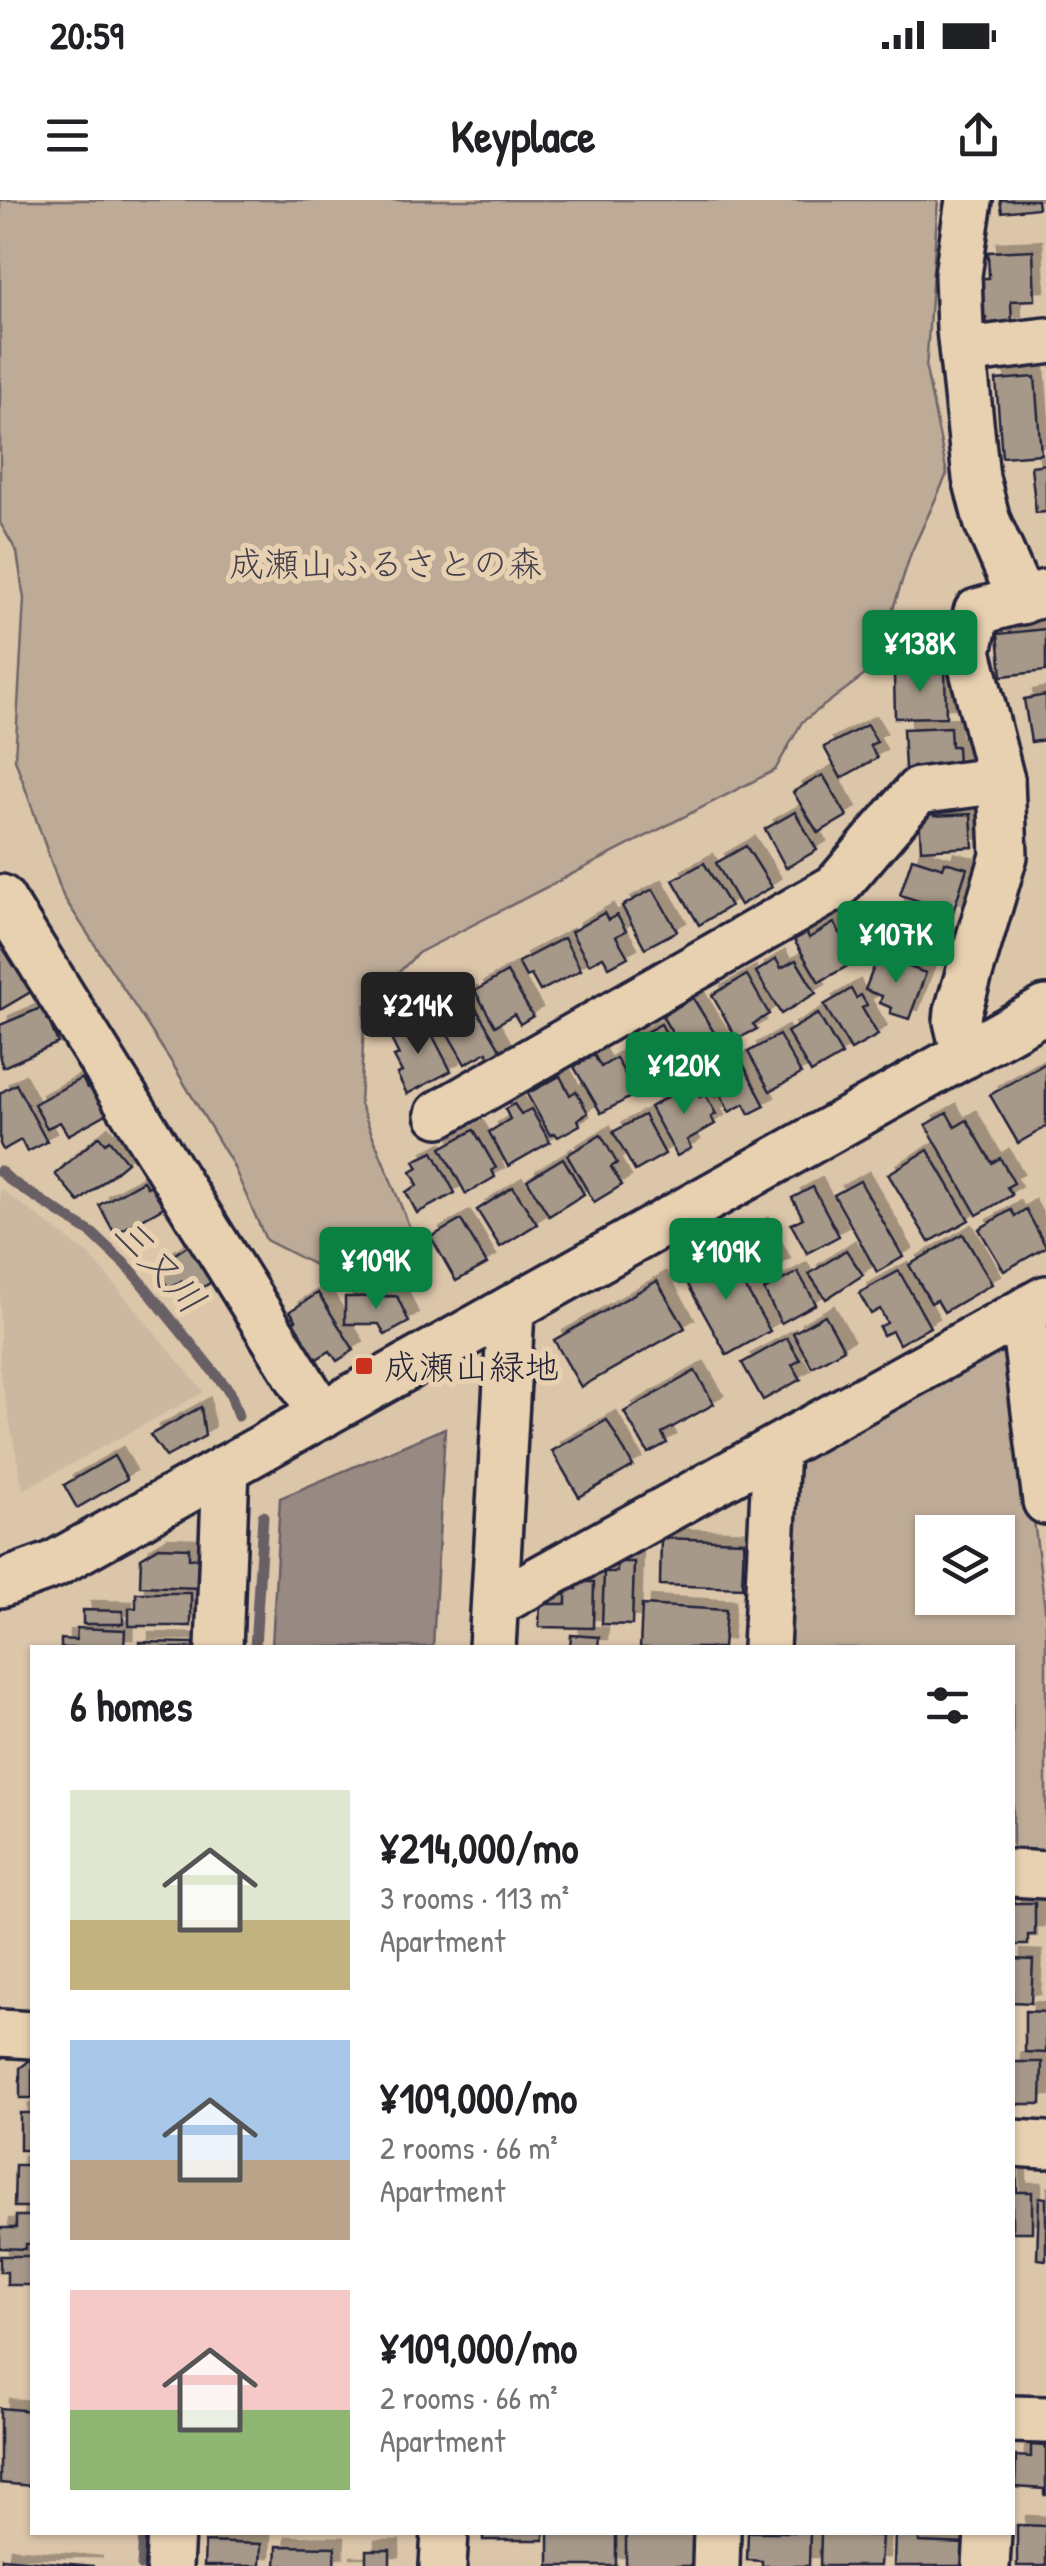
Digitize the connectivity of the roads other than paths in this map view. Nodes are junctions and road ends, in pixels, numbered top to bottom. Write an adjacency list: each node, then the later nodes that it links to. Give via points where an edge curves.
1 (969, 200): 3 (street, via 958,275)
2 (1046, 341): 3 (street)
3 (964, 351): 4 (street, via 976,478 988,521)
4 (1034, 597): 5 (street, via 977,612 968,652)
5 (1001, 780): 8 (street, via 1004,856 958,1012); 9 (street, via 918,792 836,888)
6 (0, 898): 12 (street)
7 (1046, 1010): 8 (street)
8 (965, 1055): 11 (street)
9 (439, 1114)
10 (1034, 1306): 13 (street); 15 (street)
11 (511, 1311): 12 (street); 17 (street)
12 (322, 1415): 14 (street)
13 (776, 1450): 17 (street); 19 (street)
14 (226, 1468): 16 (street, via 53,1565); 18 (street)
15 (1046, 1501)
16 (0, 1584)
17 (494, 1626)
18 (219, 1645)
19 (766, 1645)
20 (1015, 1872): 21 (street)
21 (1046, 1875)
22 (0, 2033): 23 (street)
23 (30, 2035)
24 (1015, 2143): 25 (street)
25 (1046, 2145)
26 (1015, 2419): 27 (street)
27 (1046, 2420)
28 (171, 2535): 32 (street)
29 (445, 2535): 33 (street)
30 (717, 2535): 34 (street)
31 (988, 2535): 35 (street)
32 (169, 2566)
33 (443, 2566)
34 (716, 2566)
35 (986, 2566)

